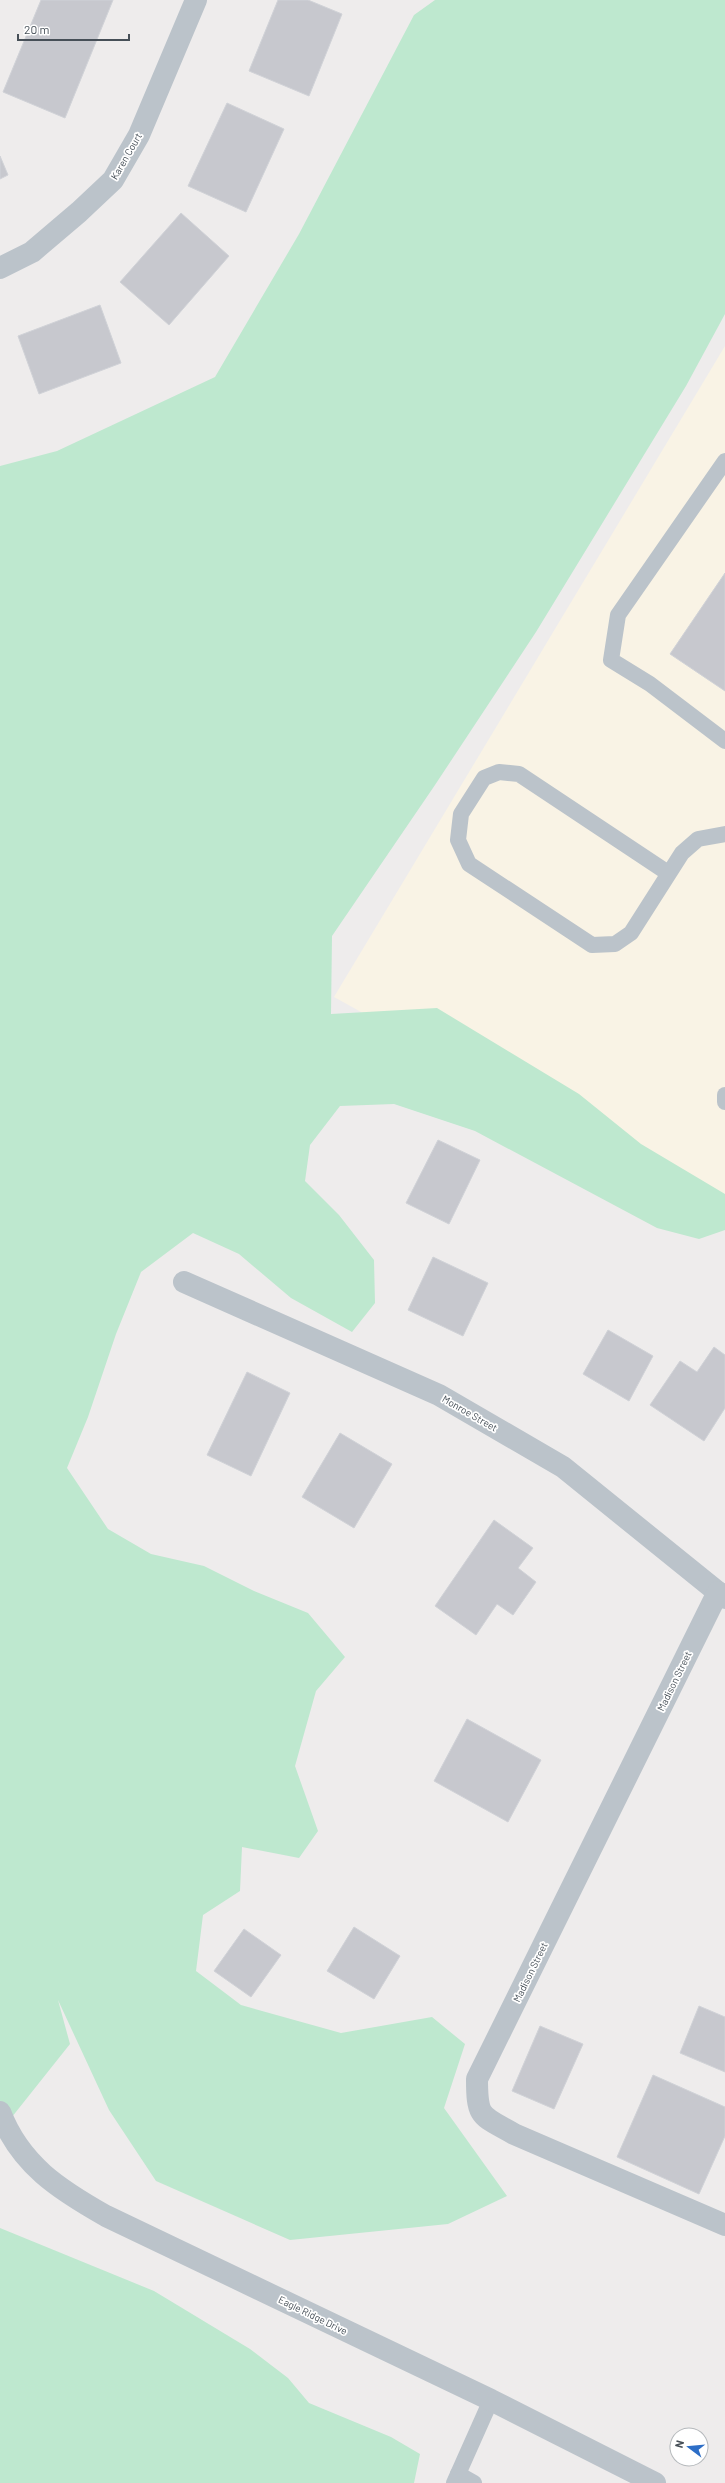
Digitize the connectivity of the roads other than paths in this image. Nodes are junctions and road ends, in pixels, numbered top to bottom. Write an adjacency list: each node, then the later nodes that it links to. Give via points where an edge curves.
1 (196, 0): 2 (street, Karen Court, via 139,135 113,180 32,252)
2 (0, 268)
3 (725, 462): 4 (lane, via 618,615 611,660 650,684)
4 (725, 741)
5 (725, 834): 6 (lane, via 698,839 682,853)
6 (668, 873): 6 (lane, via 632,932 615,944 592,945 469,864 458,840 461,814 484,778 500,772 519,774)
7 (725, 1095): 8 (lane)
8 (725, 1102)
9 (184, 1282): 10 (street, Monroe Street, via 446,1399 563,1467)
10 (721, 1595): 12 (street, Madison Street, via 477,2078 477,2105 485,2118 514,2134)
11 (0, 2112): 13 (street, Eagle Ridge Drive, via 28,2162 66,2193 106,2216)
12 (725, 2225)
13 (491, 2400): 14 (lane); 16 (street, Eagle Ridge Drive)
14 (456, 2478): 15 (lane)
15 (474, 2483)
16 (655, 2483)

